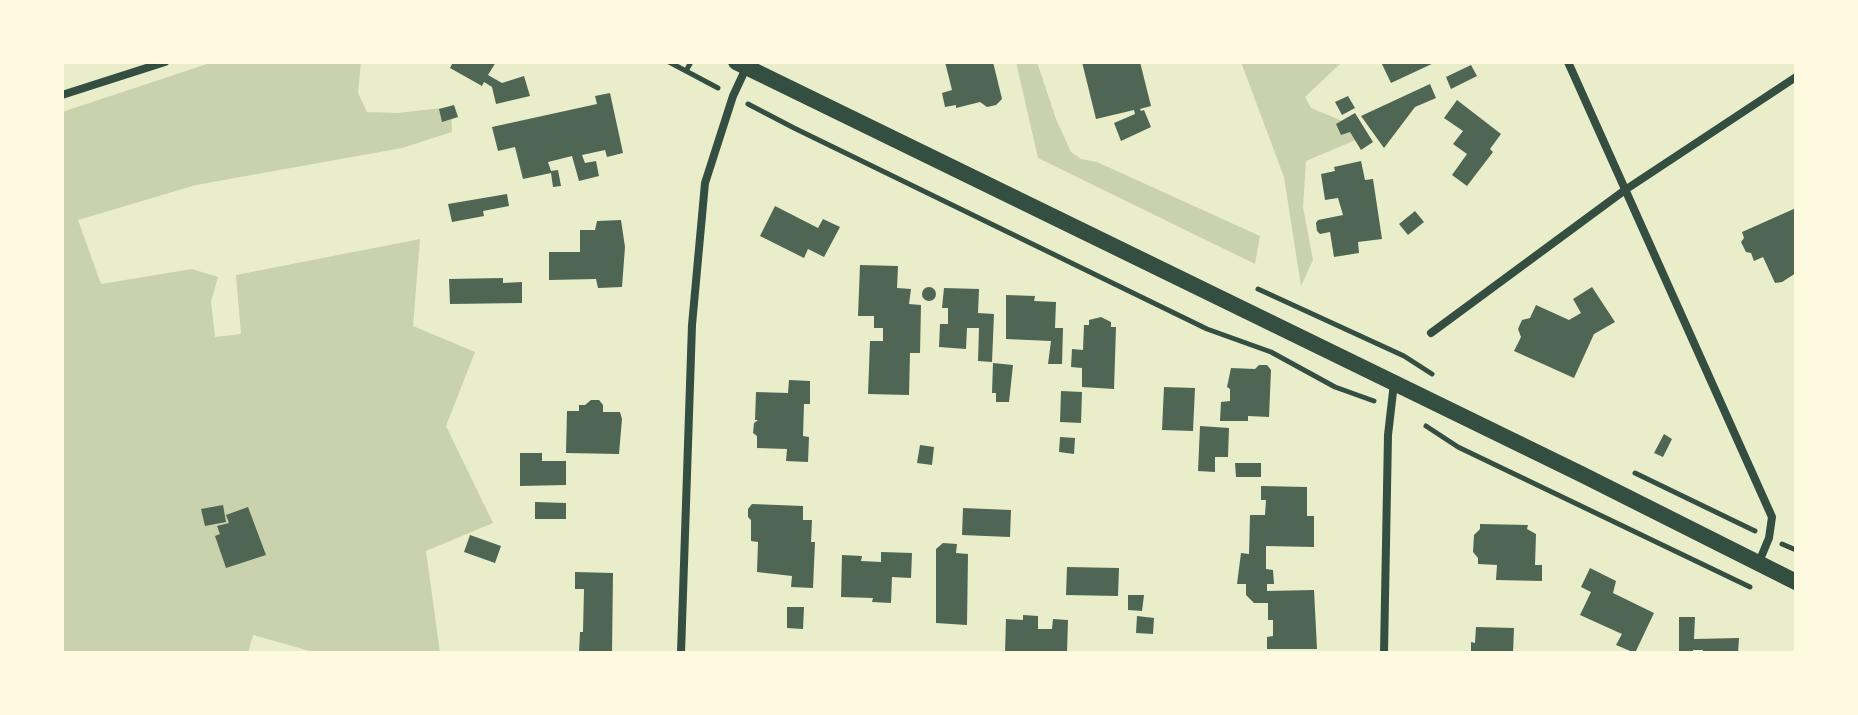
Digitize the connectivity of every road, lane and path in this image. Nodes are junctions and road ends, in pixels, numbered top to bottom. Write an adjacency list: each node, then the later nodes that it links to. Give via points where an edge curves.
1 (165, 62): 8 (street)
2 (669, 62): 6 (path)
3 (691, 62): 6 (path)
4 (1568, 62): 10 (street)
5 (743, 64): 9 (street); 12 (main road)
6 (686, 71): 9 (path)
7 (1796, 77): 10 (street)
8 (62, 95)
9 (733, 96): 13 (path, via 1207,329 1271,352 1335,387); 17 (street, via 705,183 692,325)
10 (1625, 190): 11 (street); 14 (street, via 1772,517)
11 (1431, 333)
12 (1394, 383): 13 (street); 14 (main road)
13 (1391, 406): 16 (path, via 1458,447); 18 (street)
14 (1759, 562): 15 (main road)
15 (1796, 582)
16 (1754, 588)
17 (681, 653)
18 (1384, 653)

